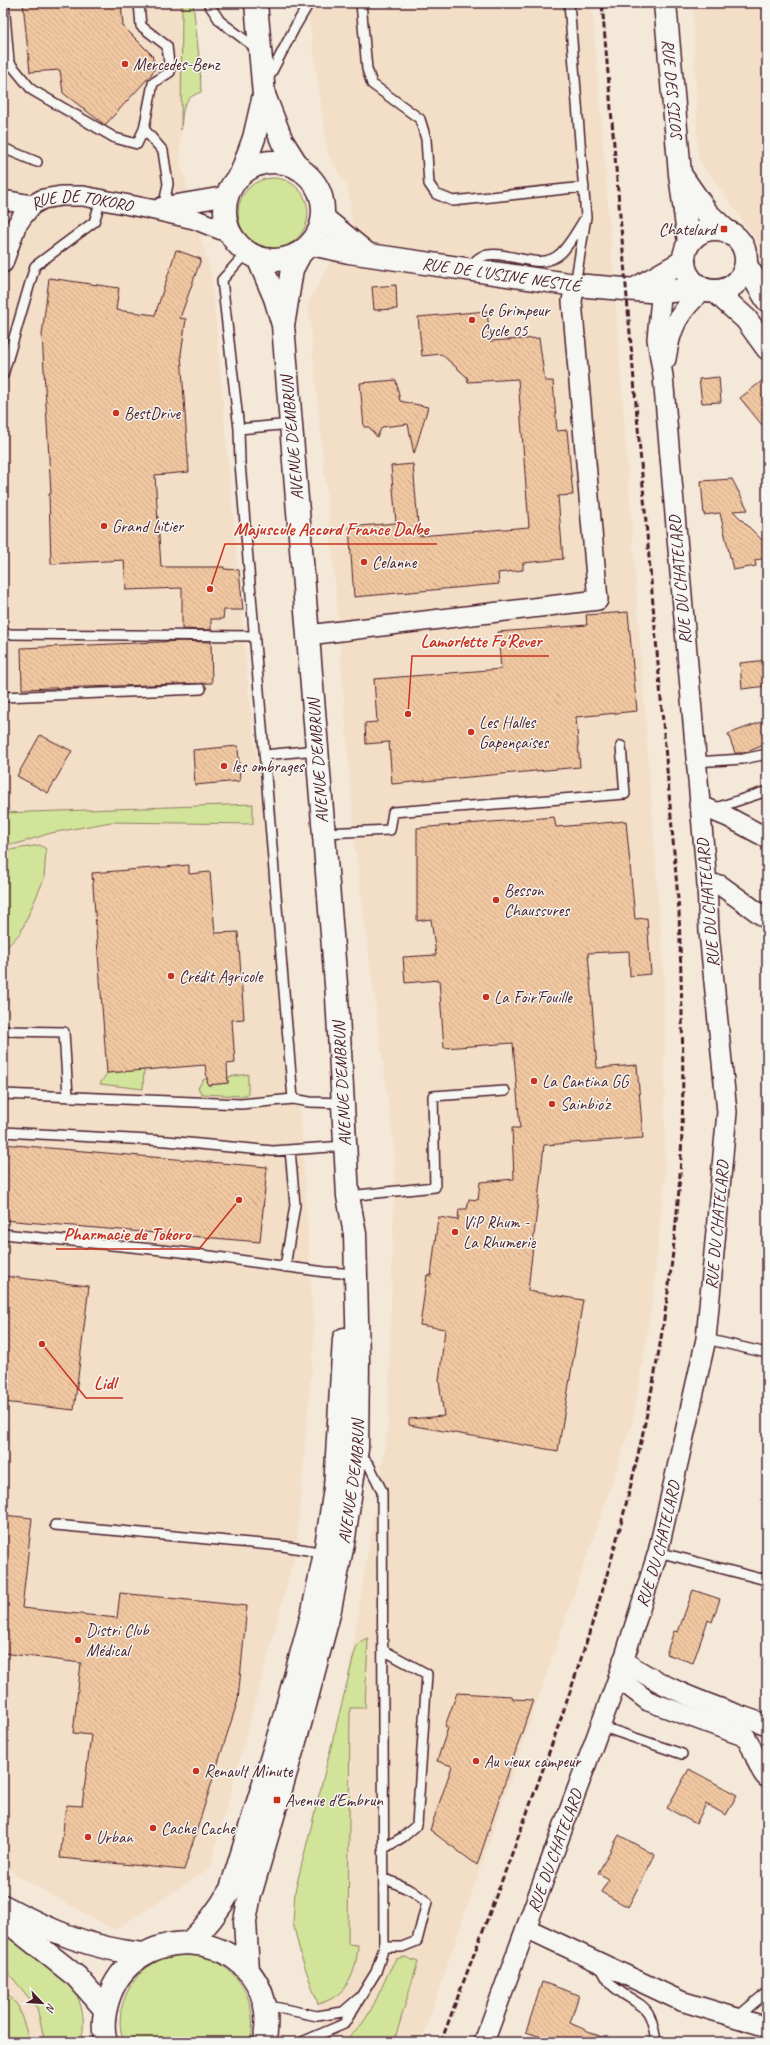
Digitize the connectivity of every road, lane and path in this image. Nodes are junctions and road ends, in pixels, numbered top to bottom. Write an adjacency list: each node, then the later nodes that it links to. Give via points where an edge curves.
1 (4, 3): 11 (lane, via 9,62 32,90 115,138 137,144)
2 (139, 3): 11 (lane, via 141,26 167,46 170,72 153,83)
3 (208, 3): 9 (lane, via 220,21)
4 (256, 3): 9 (main road)
5 (309, 3): 10 (lane)
6 (360, 3): 17 (lane, via 367,69 372,84 420,119 426,139 429,184 436,194 453,201)
7 (569, 3): 17 (lane)
8 (666, 3): 16 (main road, RUE DES SILOS)
9 (260, 52): 10 (main road)
10 (263, 92): 14 (main road, via 282,141); 15 (main road, via 254,138)
11 (144, 129): 22 (lane, via 163,151 168,184)
12 (3, 148): 13 (lane)
13 (37, 162)
14 (298, 168): 15 (main road, via 287,163 263,163); 24 (main road, via 314,181 318,189 322,198)
15 (241, 174): 18 (main road)
16 (680, 174): 25 (main road, via 707,213); 28 (main road, RUE DES SILOS)
17 (584, 187): 23 (lane)
18 (227, 196): 22 (street, RUE DE TOKORO); 26 (main road, via 225,208)
19 (3, 200): 21 (street)
20 (101, 200): 21 (street, RUE DE TOKORO, via 83,196 61,196 43,199); 22 (street, RUE DE TOKORO); 40 (lane, via 94,222 35,266)
21 (32, 205): 31 (street, RUE DE TOKORO, via 16,226)
22 (159, 209): 26 (street, RUE DE TOKORO, via 194,219)
23 (586, 217): 33 (lane, via 560,253 550,260 539,262 493,255 482,256); 35 (lane)
24 (323, 218): 27 (main road, via 317,236); 30 (main road)
25 (724, 229): 28 (main road, via 704,230 695,235); 32 (main road, via 742,242 746,253)
26 (229, 234): 29 (main road, via 235,243)
27 (306, 249): 29 (main road, via 286,259 272,261); 30 (main road, RUE DE L'USINE NESTLÉ); 38 (main road, AVENUE D'EMBRUN, via 292,269)
28 (686, 252): 34 (main road, RUE DE L'USINE NESTLÉ); 36 (main road, via 686,270)
29 (252, 255): 38 (main road, AVENUE D'EMBRUN, via 275,298); 43 (lane, via 222,280)
30 (368, 255): 33 (main road, RUE DE L'USINE NESTLÉ)
31 (3, 263)
32 (746, 265): 36 (main road, via 739,281 724,290); 37 (main road)
33 (467, 269): 35 (main road, RUE DE L'USINE NESTLÉ)
34 (662, 282): 35 (main road, RUE DE L'USINE NESTLÉ, via 635,289); 36 (main road, RUE DE L'USINE NESTLÉ, via 682,290); 41 (street, RUE DU CHATELARD, via 658,339)
35 (575, 285): 45 (street, via 572,301 598,600)
36 (705, 289): 39 (main road, via 746,319); 41 (street, RUE DU CHATELARD, via 681,312 669,338)
37 (767, 300)
38 (283, 326): 42 (main road, AVENUE D'EMBRUN)
39 (763, 341)
40 (3, 375)
41 (663, 376): 53 (street, RUE DU CHATELARD)
42 (291, 424): 43 (lane); 45 (main road, AVENUE D'EMBRUN)
43 (239, 430): 46 (lane)
44 (3, 634): 46 (lane)
45 (308, 635): 50 (main road, AVENUE D'EMBRUN)
46 (255, 636): 51 (lane)
47 (201, 690): 48 (lane)
48 (3, 697)
49 (621, 746): 56 (lane, via 625,794 393,812 390,830)
50 (317, 750): 51 (lane); 56 (main road, AVENUE D'EMBRUN)
51 (264, 754): 64 (lane)
52 (767, 754): 53 (lane, via 743,759)
53 (695, 762): 55 (street, RUE DU CHATELARD)
54 (767, 791): 55 (lane)
55 (704, 808): 57 (street); 58 (street, RUE DU CHATELARD)
56 (324, 833): 65 (main road, AVENUE D'EMBRUN)
57 (767, 838)
58 (707, 884): 59 (street, via 720,885); 73 (street, RUE DU CHATELARD, via 709,932 727,1112)
59 (767, 919)
60 (3, 1031): 63 (lane, via 64,1032)
61 (505, 1091): 69 (lane, via 433,1096 435,1187)
62 (3, 1094): 63 (lane)
63 (68, 1096): 64 (lane, via 241,1104)
64 (293, 1099): 65 (lane)
65 (343, 1103): 67 (main road, AVENUE D'EMBRUN)
66 (3, 1132): 68 (lane, via 167,1141 273,1151)
67 (345, 1146): 68 (lane); 69 (main road, AVENUE D'EMBRUN)
68 (290, 1150): 71 (lane, via 295,1205)
69 (348, 1196): 72 (main road, AVENUE D'EMBRUN); 75 (main road, AVENUE D'EMBRUN, via 355,1234 358,1361)
70 (3, 1234): 71 (lane, via 181,1252)
71 (285, 1267): 72 (lane)
72 (343, 1273): 78 (main road, AVENUE D'EMBRUN, via 344,1347 337,1465)
73 (706, 1339): 74 (lane); 77 (street, RUE DU CHATELARD)
74 (767, 1353)
75 (356, 1449): 80 (lane, via 369,1465 382,1491); 95 (main road, AVENUE D'EMBRUN, via 344,1538 329,1614 250,1895 246,1921)
76 (55, 1525): 78 (lane, via 283,1546)
77 (658, 1552): 79 (lane, via 762,1579); 81 (street, RUE DU CHATELARD)
78 (325, 1553): 91 (main road, AVENUE D'EMBRUN, via 313,1611 283,1721 231,1889 207,1926)
79 (767, 1576)
80 (383, 1650): 86 (lane); 86 (lane, via 427,1674 417,1825)
81 (620, 1669): 82 (street, via 640,1673); 83 (street, RUE DU CHATELARD); 85 (street, via 648,1701 746,1737 754,1749 762,1774)
82 (767, 1725)
83 (600, 1726): 84 (lane); 90 (street, RUE DU CHATELARD)
84 (682, 1754)
85 (767, 1778)
86 (383, 1849): 87 (lane)
87 (384, 1878): 92 (lane); 92 (lane, via 412,1891 427,1902 417,1941 402,1947)
88 (3, 1906): 93 (main road, via 77,1940 117,1952)
89 (3, 1913): 99 (main road, via 18,1930 77,1978)
90 (526, 1928): 94 (street); 105 (street, RUE DU CHATELARD)
91 (190, 1942): 93 (main road, via 166,1945); 95 (main road, via 211,1946 231,1956)
92 (384, 1947): 96 (lane, via 376,1972)
93 (143, 1954): 99 (main road, via 118,1977)
94 (596, 1960): 100 (street, via 681,2001); 106 (lane, via 612,1986 645,2007 654,2022)
95 (248, 1971): 98 (main road)
96 (365, 1992): 98 (lane, via 343,2012 317,2016); 104 (lane, via 344,2024)
97 (767, 1992): 100 (lane)
98 (265, 2005): 103 (main road)
99 (105, 2009): 102 (main road)
100 (736, 2018): 101 (street)
101 (767, 2027)
102 (103, 2040)
103 (265, 2042)
104 (302, 2042)
105 (484, 2042)
106 (656, 2042)

